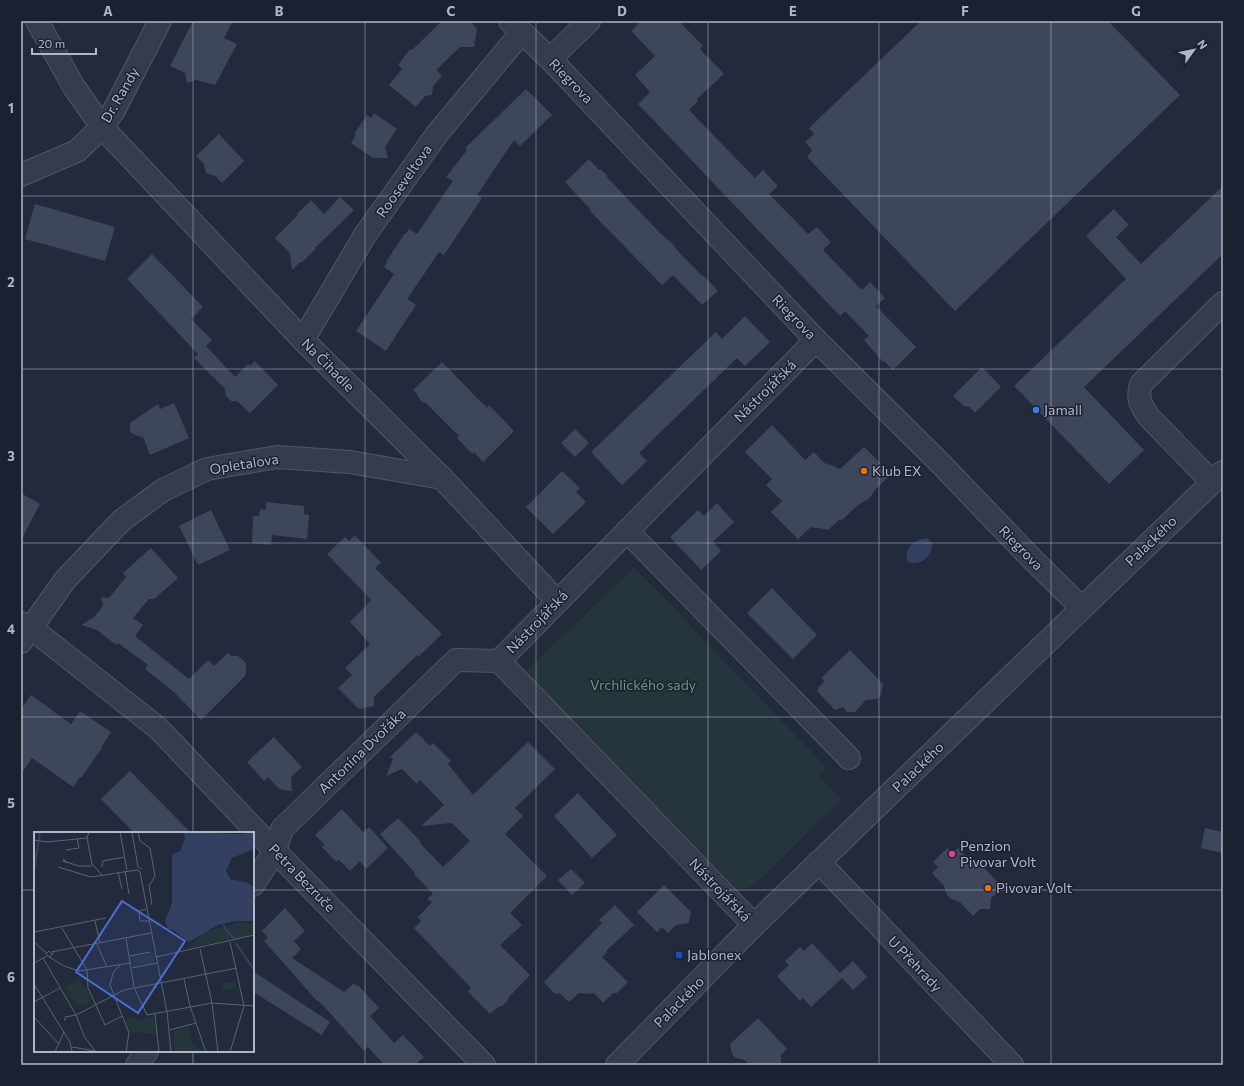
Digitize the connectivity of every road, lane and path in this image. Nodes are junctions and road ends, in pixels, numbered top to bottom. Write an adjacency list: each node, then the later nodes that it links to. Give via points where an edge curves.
1 (37, 21): 6 (street, Na Čihadle, via 74,88)
2 (160, 21): 6 (street, Dr. Randy, via 114,112)
3 (589, 21): 5 (street)
4 (516, 27): 5 (street, Riegrova); 9 (street, Rooseveltova, via 370,229)
5 (550, 59): 10 (street, Riegrova)
6 (102, 127): 7 (street, Dr. Randy, via 77,151); 9 (street, Na Čihadle)
7 (21, 175)
8 (1223, 304): 11 (street, via 1141,384 1138,395 1148,416)
9 (303, 340): 12 (street, Na Čihadle)
10 (816, 340): 13 (street, Nástrojářská); 15 (street, Riegrova)
11 (1218, 477): 15 (street, Palackého)
12 (442, 478): 14 (street, Na Čihadle); 16 (street, Opletalova, via 350,462 277,457 207,469 163,490 121,521 65,580)
13 (628, 531): 14 (street, Nástrojářská); 18 (street)
14 (557, 602): 17 (street, Nástrojářská)
15 (1082, 608): 20 (street, Palackého)
16 (24, 631): 19 (street, Petra Bezruče, via 158,728)
17 (499, 661): 19 (street, Antonína Dvořáka, via 456,660 282,829); 22 (street, Nástrojářská)
18 (849, 758)
19 (275, 851): 21 (street, Antonína Dvořáka); 25 (street, Petra Bezruče)
20 (819, 862): 22 (street, Palackého); 27 (street, U Přehrady)
21 (254, 883)
22 (754, 925): 26 (street, Palackého)
23 (146, 1052): 24 (street)
24 (137, 1065)
25 (484, 1065)
26 (617, 1065)
27 (1012, 1065)

